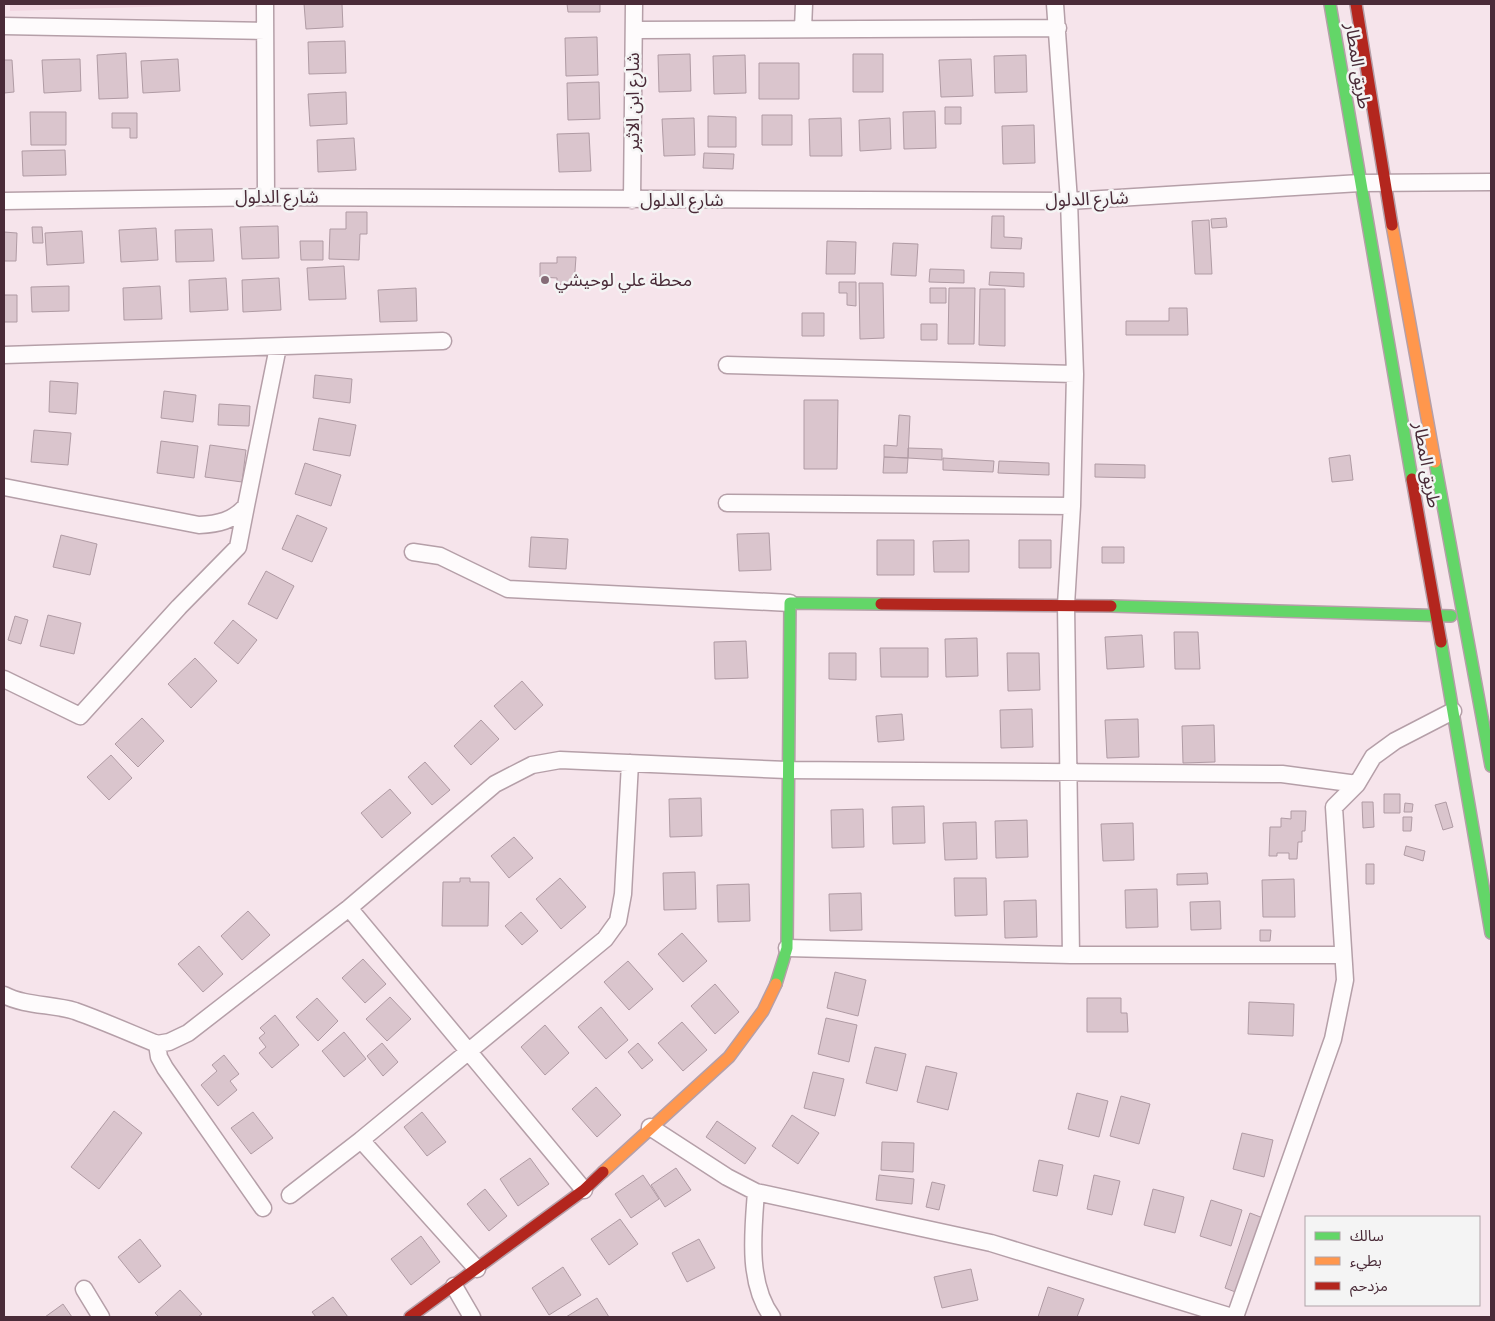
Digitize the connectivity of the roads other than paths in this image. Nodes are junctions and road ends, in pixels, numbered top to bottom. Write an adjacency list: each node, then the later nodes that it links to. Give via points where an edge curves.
1 (266, 4): 11 (street)
2 (634, 4): 10 (street, شارع ابن الاثير)
3 (804, 4): 9 (street)
4 (1055, 4): 8 (street)
5 (1330, 4): 12 (main road, طريق المطار)
6 (1356, 4): 13 (main road, طريق المطار)
7 (4, 26): 11 (street)
8 (1058, 28): 9 (street); 18 (street)
9 (803, 29): 10 (street)
10 (634, 30): 16 (street, شارع ابن الاثير)
11 (265, 31): 15 (street)
12 (1360, 182): 13 (street, شارع الدلول); 18 (street, شارع الدلول); 31 (main road, طريق المطار)
13 (1384, 182): 14 (street, شارع الدلول); 32 (main road, طريق المطار)
14 (1491, 182)
15 (266, 197): 16 (street, شارع الدلول); 17 (street, شارع الدلول)
16 (632, 200): 18 (street, شارع الدلول)
17 (4, 201)
18 (1069, 201): 23 (street)
19 (443, 341): 20 (street)
20 (278, 347): 21 (street); 26 (street)
21 (4, 356)
22 (727, 365): 23 (street)
23 (1076, 374): 27 (street)
24 (4, 487): 26 (street, via 199,525 229,520)
25 (727, 503): 27 (street)
26 (246, 506): 33 (street, via 238,547 80,716)
27 (1072, 506): 30 (street)
28 (413, 552): 29 (street, via 440,556 508,589)
29 (790, 603): 30 (main road); 37 (main road)
30 (1066, 604): 31 (main road); 38 (street)
31 (1435, 615): 32 (main road); 34 (main road, طريق المطار)
32 (1465, 617): 36 (main road, طريق المطار)
33 (4, 678)
34 (1453, 711): 39 (street, via 1395,741 1373,757); 41 (main road, طريق المطار, via 1471,783)
35 (630, 763): 37 (street); 40 (street, via 560,760 532,765 495,784); 47 (street, via 623,894 618,920 605,939)
36 (1491, 766)
37 (786, 770): 38 (street); 42 (main road)
38 (1068, 770): 39 (street, via 1282,774); 43 (street)
39 (1357, 784): 44 (street, via 1334,807)
40 (349, 908): 46 (street, via 188,1033); 47 (street)
41 (1491, 933)
42 (787, 948): 43 (street); 48 (main road, via 778,982 763,1011 729,1057)
43 (1071, 955): 44 (street)
44 (1343, 955): 61 (street, via 1345,980 1334,1039)
45 (4, 995): 46 (street, via 13,1000 74,1011)
46 (157, 1044): 53 (street, via 165,1068)
47 (469, 1051): 49 (street); 50 (street)
48 (650, 1126): 50 (main road); 51 (street, via 727,1177)
49 (361, 1140): 52 (street); 54 (street)
50 (584, 1190): 54 (main road)
51 (756, 1192): 60 (street, via 753,1234 756,1271 760,1294); 61 (street, via 991,1243)
52 (290, 1195)
53 (263, 1208)
54 (478, 1269): 55 (main road)
55 (454, 1286): 58 (main road); 59 (street)
56 (84, 1289): 57 (street)
57 (101, 1317)
58 (410, 1317)
59 (472, 1317)
60 (772, 1317)
61 (1234, 1317)

